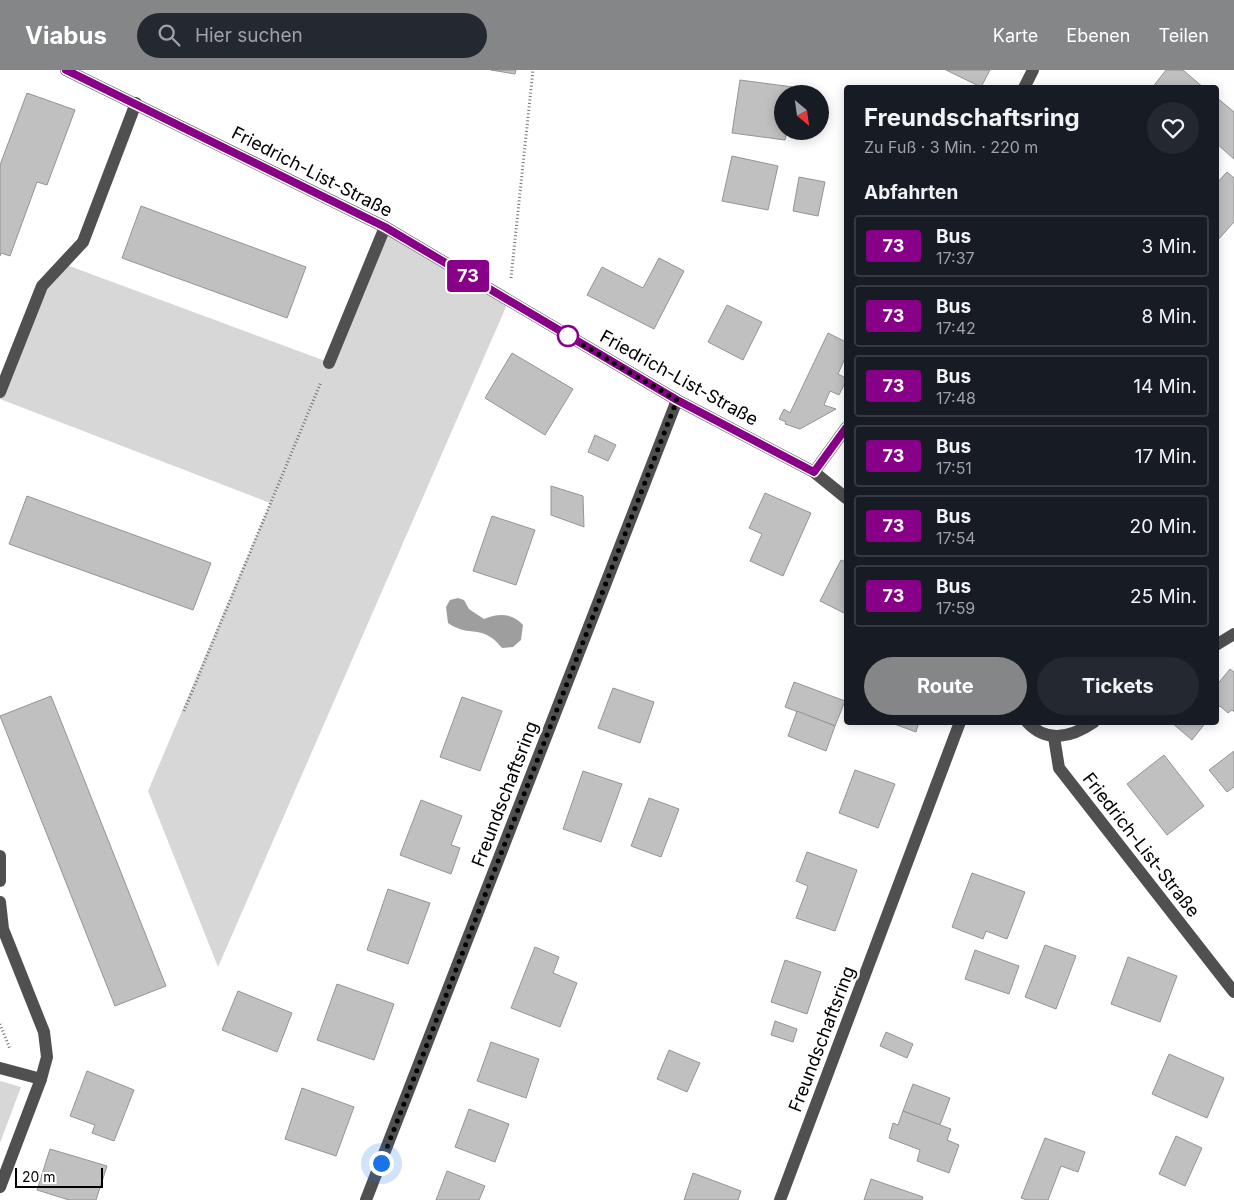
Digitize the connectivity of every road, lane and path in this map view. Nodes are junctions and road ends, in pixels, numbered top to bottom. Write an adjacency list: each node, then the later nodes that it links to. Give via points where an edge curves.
1 (66, 70): 5 (street, Friedrich-List-Straße)
2 (533, 70): 7 (path)
3 (1034, 70): 4 (street)
4 (1026, 85)
5 (136, 103): 6 (street, Friedrich-List-Straße); 8 (street, via 82,242 42,286)
6 (385, 227): 7 (street, Friedrich-List-Straße); 9 (street)
7 (509, 300): 11 (street, Friedrich-List-Straße)
8 (5, 360): 10 (street)
9 (329, 363): 17 (path)
10 (0, 392)
11 (677, 400): 13 (street, Friedrich-List-Straße); 29 (street, Freundschaftsring)
12 (844, 431): 13 (street)
13 (814, 472): 14 (street, Friedrich-List-Straße)
14 (844, 496)
15 (1234, 634): 16 (street)
16 (1219, 643)
17 (184, 711)
18 (959, 725): 30 (street, Freundschaftsring)
19 (1030, 725): 21 (street, via 1035,731)
20 (1089, 725): 21 (street, via 1070,736)
21 (1054, 737): 25 (street, Friedrich-List-Straße, via 1059,768)
22 (0, 856): 23 (street)
23 (0, 881)
24 (0, 902): 27 (street, via 3,929 44,1032 47,1057)
25 (1234, 992)
26 (0, 1068): 27 (street)
27 (41, 1079): 28 (street)
28 (0, 1187)
29 (366, 1200)
30 (780, 1200)

